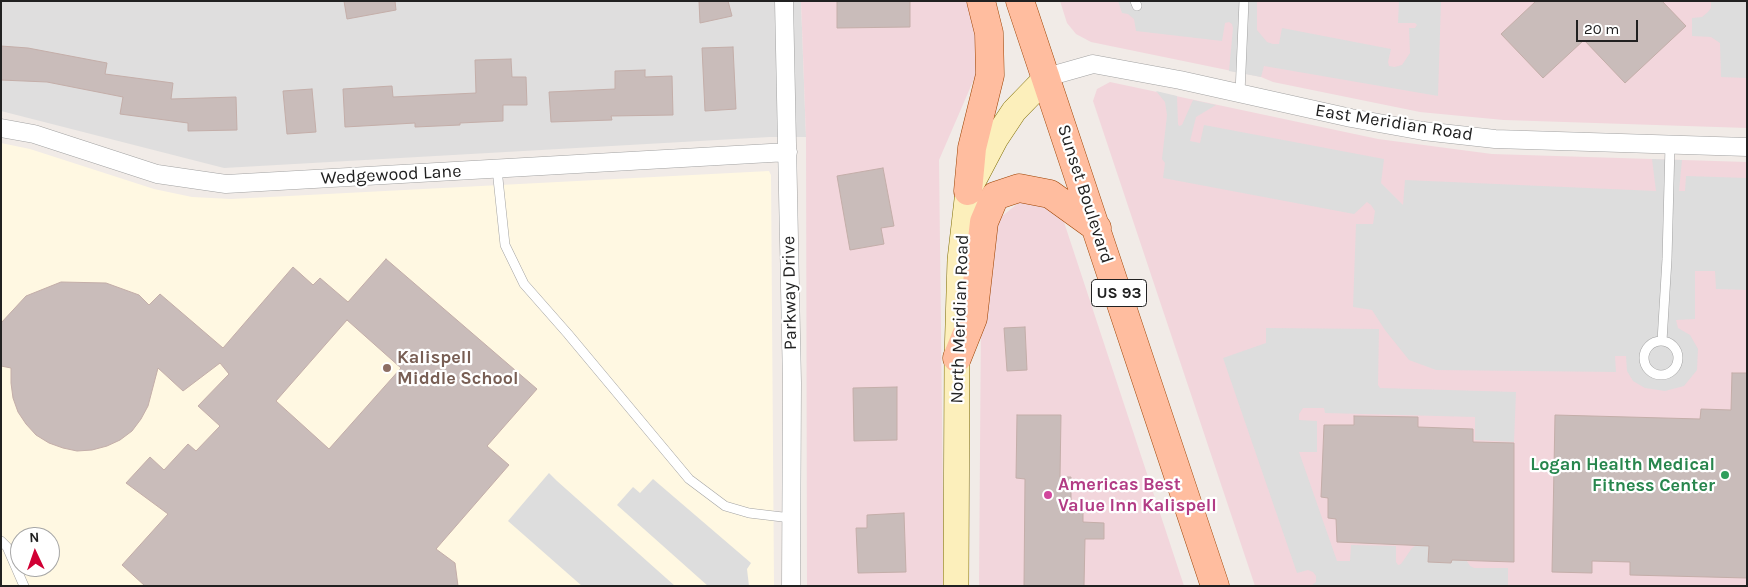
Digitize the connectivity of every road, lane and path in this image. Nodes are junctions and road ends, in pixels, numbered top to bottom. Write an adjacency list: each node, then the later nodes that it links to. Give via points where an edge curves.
1 (784, 1): 10 (street, Parkway Drive)
2 (981, 1): 12 (main road, via 989,33 990,75 972,148)
3 (1020, 1): 5 (main road, Sunset Boulevard / US 93)
4 (1244, 1): 6 (lane)
5 (1047, 77): 6 (street, East Meridian Road, via 1093,64); 12 (main road, North Meridian Road, via 1014,111); 13 (main road, Sunset Boulevard / US 93)
6 (1240, 93): 8 (street, East Meridian Road, via 1432,132 1495,139)
7 (1, 128): 11 (street, Wedgewood Lane, via 34,134 157,174 226,184)
8 (1670, 145): 9 (street, East Meridian Road); 14 (lane)
9 (1747, 146)
10 (788, 152): 11 (street, Wedgewood Lane); 16 (street, Parkway Drive)
11 (497, 169): 16 (lane, via 505,245 524,284 689,479 725,506 749,513)
12 (968, 191): 15 (main road, North Meridian Road, via 960,260)
13 (1097, 228): 15 (main road, via 1050,194 1018,188 995,196 984,222 973,318); 21 (main road, Sunset Boulevard / US 93)
14 (1662, 341)
15 (957, 358): 20 (main road, North Meridian Road)
16 (791, 518): 19 (street, Parkway Drive)
17 (1, 540): 18 (lane)
18 (24, 586)
19 (791, 586)
20 (956, 586)
21 (1216, 586)

